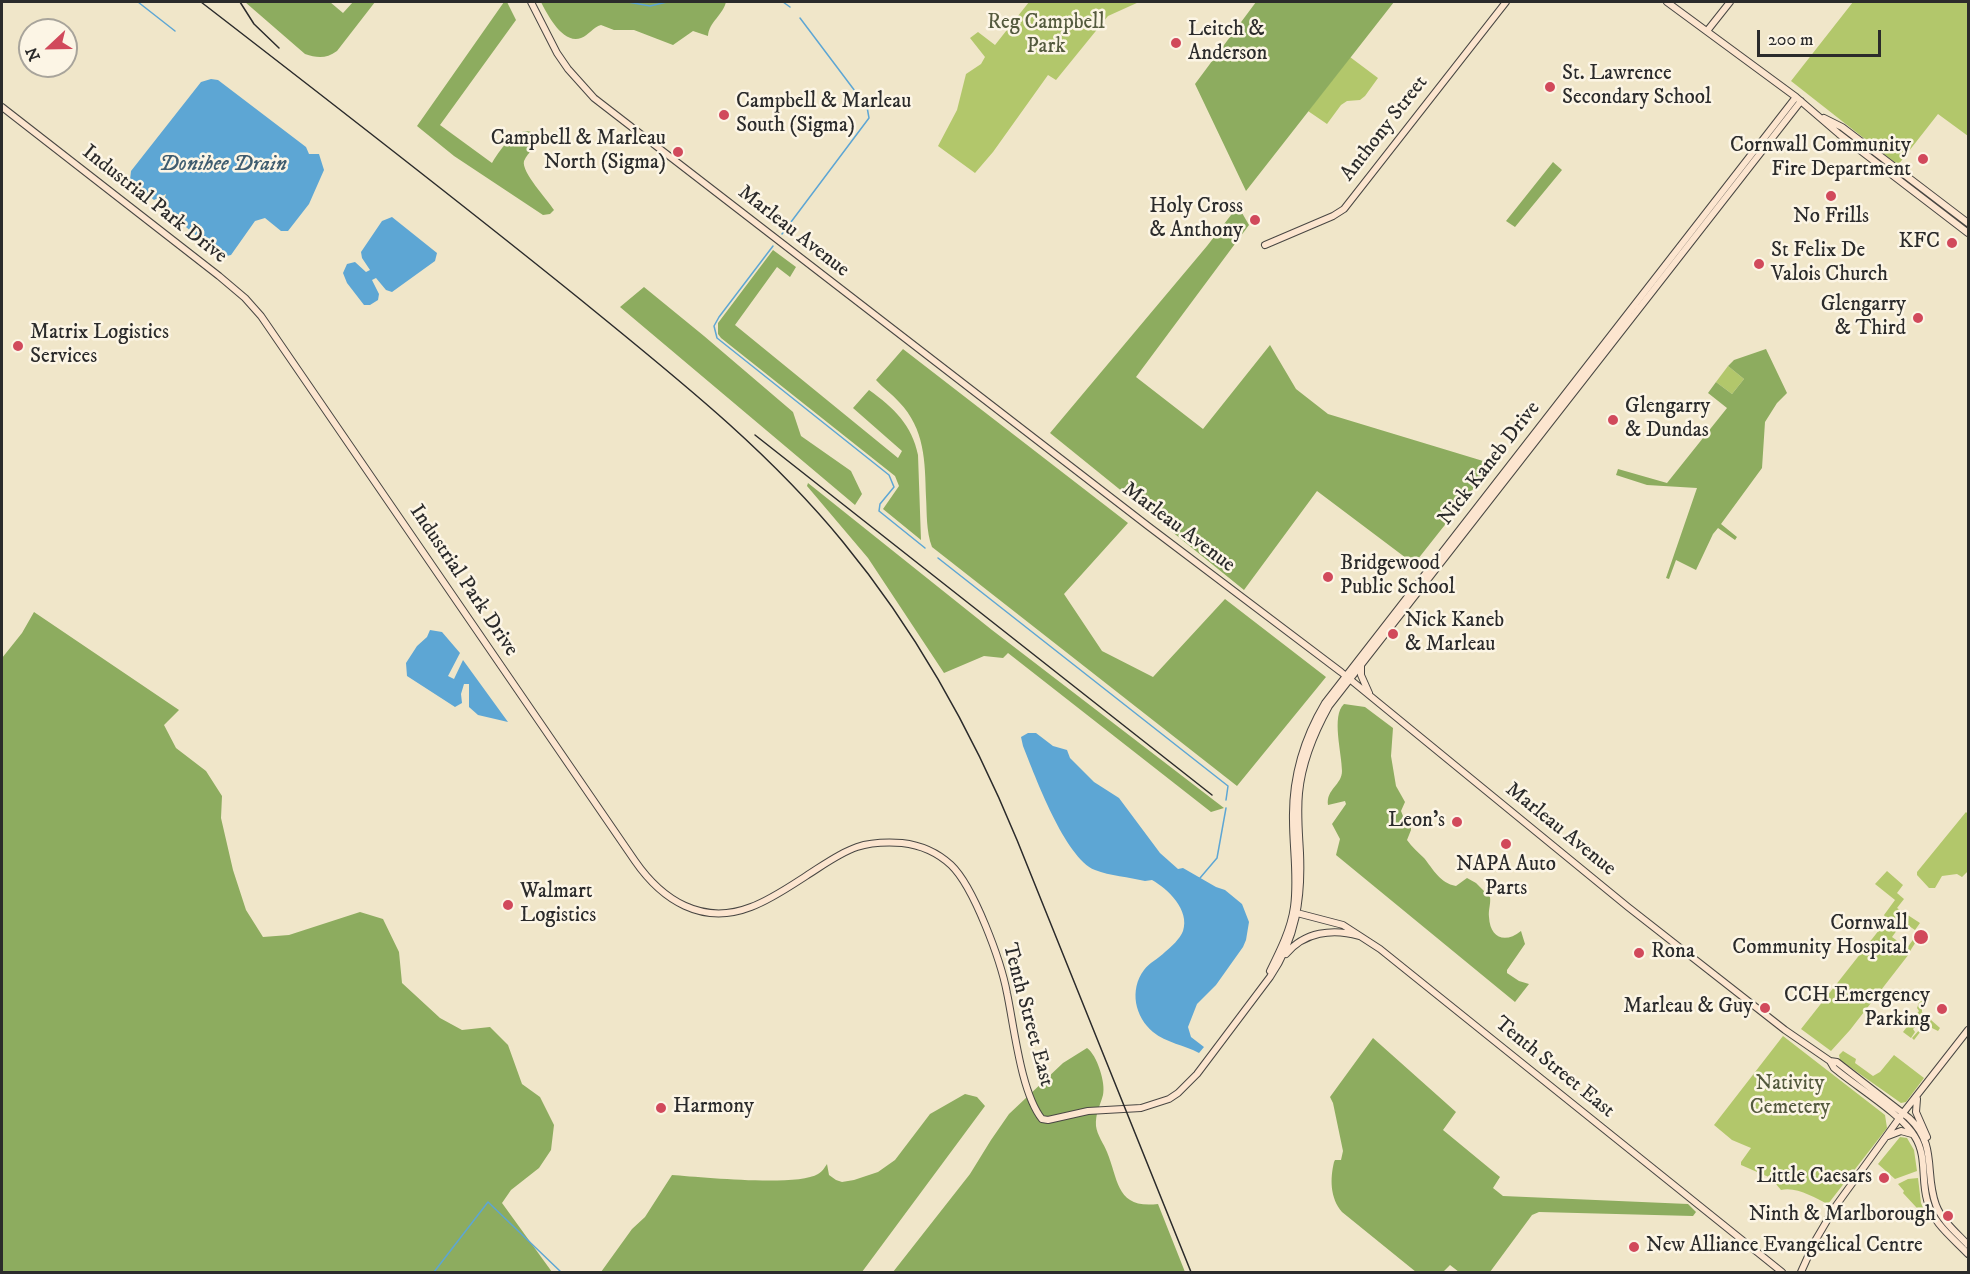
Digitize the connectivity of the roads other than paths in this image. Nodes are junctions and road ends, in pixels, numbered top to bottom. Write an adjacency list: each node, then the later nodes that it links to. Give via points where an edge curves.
1 (531, 2): 13 (street, Marleau Avenue, via 557,53 594,98)
2 (1506, 2): 11 (street, Anthony Street, via 1344,209)
3 (1667, 2): 5 (street)
4 (1730, 2): 5 (street)
5 (1707, 31): 6 (street)
6 (1799, 99): 8 (street); 12 (street, Nick Kaneb Drive); 13 (street, Nick Kaneb Drive)
7 (2, 107): 15 (street, Industrial Park Drive, via 219,276 261,316 641,870 665,895 705,912 729,912 763,902 857,847 900,843)
8 (1815, 113): 9 (street, via 1842,128); 10 (street)
9 (1968, 223)
10 (1968, 233)
11 (1265, 245)
12 (1361, 665): 13 (street, Nick Kaneb Drive); 14 (street)
13 (1348, 678): 14 (street, Marleau Avenue); 16 (street, Nick Kaneb Drive, via 1318,726 1302,773 1298,817 1301,883)
14 (1370, 696): 22 (street, Marleau Avenue, via 1628,907 1785,1030 1837,1062)
15 (935, 854): 23 (street, Tenth Street East, via 951,866 978,910 1004,980 1024,1076 1040,1116)
16 (1296, 912): 17 (street, Tenth Street East, via 1343,925); 18 (street, Nick Kaneb Drive); 19 (street, Nick Kaneb Drive)
17 (1369, 942): 18 (street, via 1344,932 1320,933 1301,941); 29 (street, Tenth Street East)
18 (1279, 964): 19 (street, Nick Kaneb Drive)
19 (1262, 986): 23 (street, Nick Kaneb Drive, via 1197,1074 1169,1099 1141,1108 1088,1111)
20 (1968, 1030): 21 (street)
21 (1918, 1096): 22 (street); 26 (street, via 1916,1112)
22 (1901, 1116): 24 (street); 25 (street); 26 (street, via 1914,1122)
23 (1052, 1119)
24 (1915, 1135): 25 (street, via 1898,1131); 28 (street, via 1930,1209)
25 (1883, 1141): 30 (street, via 1835,1206)
26 (1929, 1153): 27 (street, via 1937,1208)
27 (1968, 1245)
28 (1968, 1254)
29 (1782, 1272)
30 (1801, 1272)

